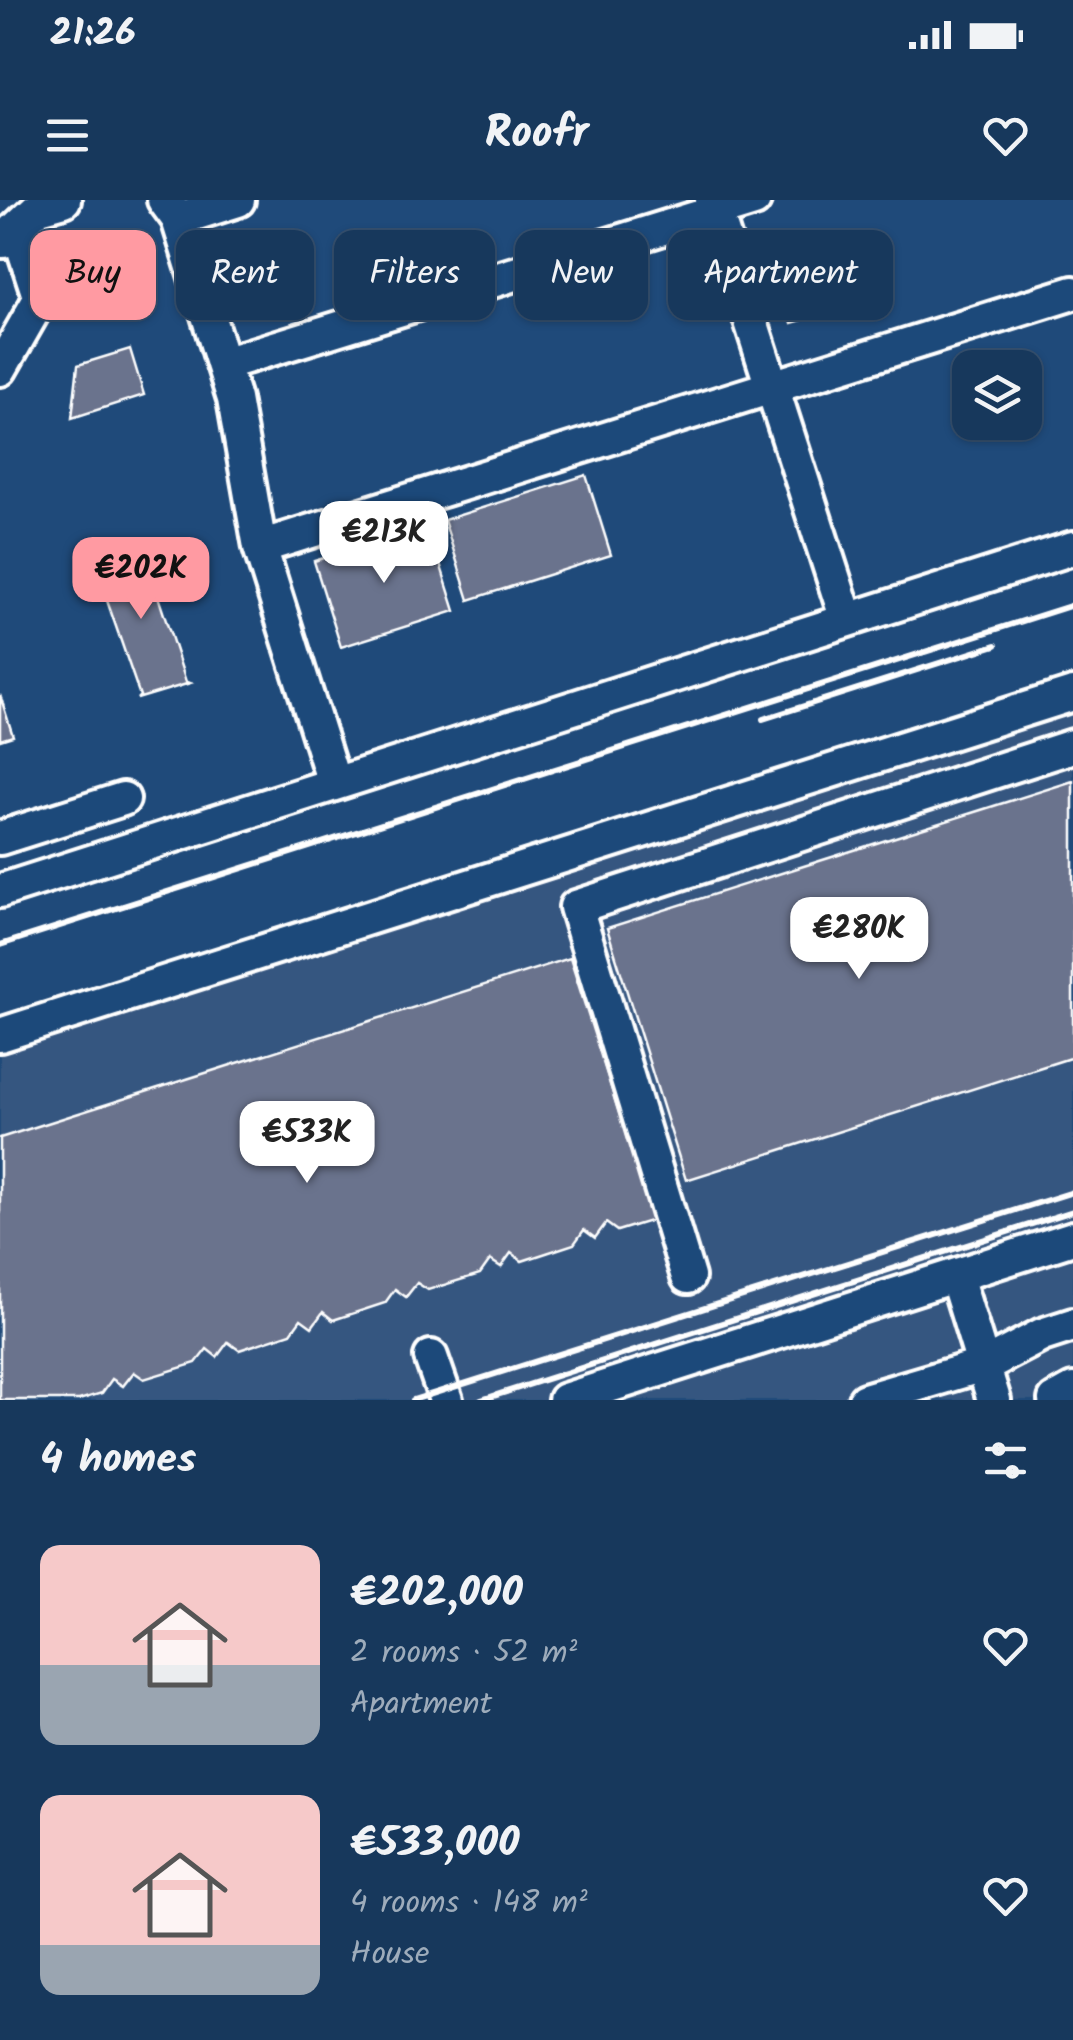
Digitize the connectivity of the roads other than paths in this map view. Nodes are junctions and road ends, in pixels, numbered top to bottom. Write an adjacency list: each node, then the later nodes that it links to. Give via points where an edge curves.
1 (64, 200): 6 (lane, via 39,207)
2 (238, 200): 5 (lane)
3 (754, 200): 4 (lane)
4 (714, 206): 8 (lane); 10 (lane)
5 (171, 210): 8 (lane)
6 (8, 236): 9 (lane, via 40,300)
7 (1073, 293): 10 (lane)
8 (224, 364): 11 (lane)
9 (0, 369)
10 (772, 388): 11 (lane); 13 (lane)
11 (260, 547): 16 (lane)
12 (1073, 548): 13 (lane)
13 (847, 620): 16 (lane)
14 (1073, 694): 20 (lane)
15 (1073, 746): 23 (lane, via 576,908)
16 (334, 784): 19 (lane)
17 (123, 799): 18 (lane)
18 (0, 838)
19 (0, 890)
20 (0, 1035)
21 (1073, 1238): 22 (lane)
22 (956, 1276): 26 (lane); 29 (lane)
23 (688, 1277)
24 (1073, 1325): 26 (lane)
25 (431, 1358): 28 (lane)
26 (986, 1364): 30 (lane); 31 (lane)
27 (1073, 1390): 32 (lane)
28 (446, 1400)
29 (564, 1400)
30 (865, 1400)
31 (994, 1400)
32 (1054, 1400)

